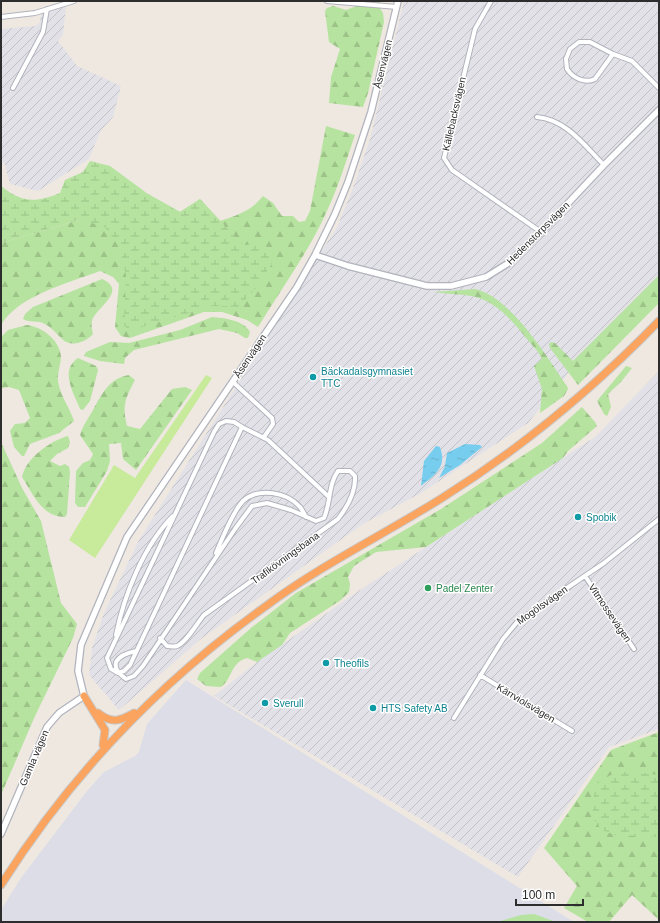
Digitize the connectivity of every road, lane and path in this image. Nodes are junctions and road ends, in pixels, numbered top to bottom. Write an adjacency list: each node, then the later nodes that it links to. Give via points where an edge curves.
1 (73, 1): 5 (street)
2 (327, 1): 4 (street)
3 (491, 1): 13 (street, Källebacksvägen, via 475,29 444,158 452,170)
4 (398, 4): 14 (street, Åsenvägen, via 359,150 335,214)
5 (47, 9): 6 (street); 8 (street, via 43,32)
6 (1, 17)
7 (613, 54): 7 (street, via 590,42 579,42 570,49 566,59 567,69 578,79 591,81); 9 (street, via 632,61)
8 (13, 88)
9 (659, 88)
10 (659, 110): 12 (street, Hedenstorpsvägen)
11 (537, 117): 12 (street, via 557,121 567,128)
12 (604, 165): 13 (street, Hedenstorpsvägen)
13 (541, 232): 14 (street, Hedenstorpsvägen, via 496,272 450,286 428,286)
14 (315, 255): 17 (street, Åsenvägen)
15 (659, 316): 34 (highway, via 591,382 527,435 464,480 332,558 264,602 184,666)
16 (659, 321): 40 (highway, via 574,403 510,452 441,499 306,578 227,635 187,668 86,769 53,810)
17 (233, 382): 19 (street, via 272,418 273,424); 32 (street, Åsenvägen, via 137,521 119,554 81,645 78,672)
18 (242, 427): 19 (street); 21 (street, via 226,421 217,428); 29 (street)
19 (264, 437): 20 (street)
20 (329, 497): 22 (street, Trafikövningsbana, via 324,518 316,521); 26 (street, Trafikövningsbana, via 333,478 338,471 350,471 355,476 355,486 346,508 338,519 204,615 185,640 177,646 167,646)
21 (176, 513): 27 (street); 27 (street, via 162,527 144,556 121,612)
22 (307, 517): 24 (street, Trafikövningsbana, via 267,503 252,506); 24 (street, Trafikövningsbana, via 300,506 279,494 256,494 243,501 226,529)
23 (659, 519): 25 (street, Mogölsvägen)
24 (213, 561): 26 (street, Trafikövningsbana)
25 (585, 576): 28 (street, Vitmossevägen); 31 (street, Mogölsvägen, via 518,621)
26 (160, 638): 30 (street, Trafikövningsbana, via 134,676 126,678)
27 (115, 642): 30 (street, via 107,658 111,669)
28 (634, 649)
29 (136, 651): 30 (street, via 130,665 124,671); 30 (street, via 117,659)
30 (118, 672)
31 (480, 675): 35 (street, Mogölsvägen); 36 (street, Kärrviolsvägen)
32 (84, 696): 33 (highway); 38 (street, Gamla vägen, via 67,706 47,726)
33 (93, 709): 34 (highway, via 112,721 121,720); 37 (highway, via 105,730)
34 (134, 713): 37 (highway)
35 (454, 718)
36 (572, 731)
37 (103, 745): 39 (highway, via 55,802)
38 (1, 834)
39 (1, 879)
40 (1, 885)

